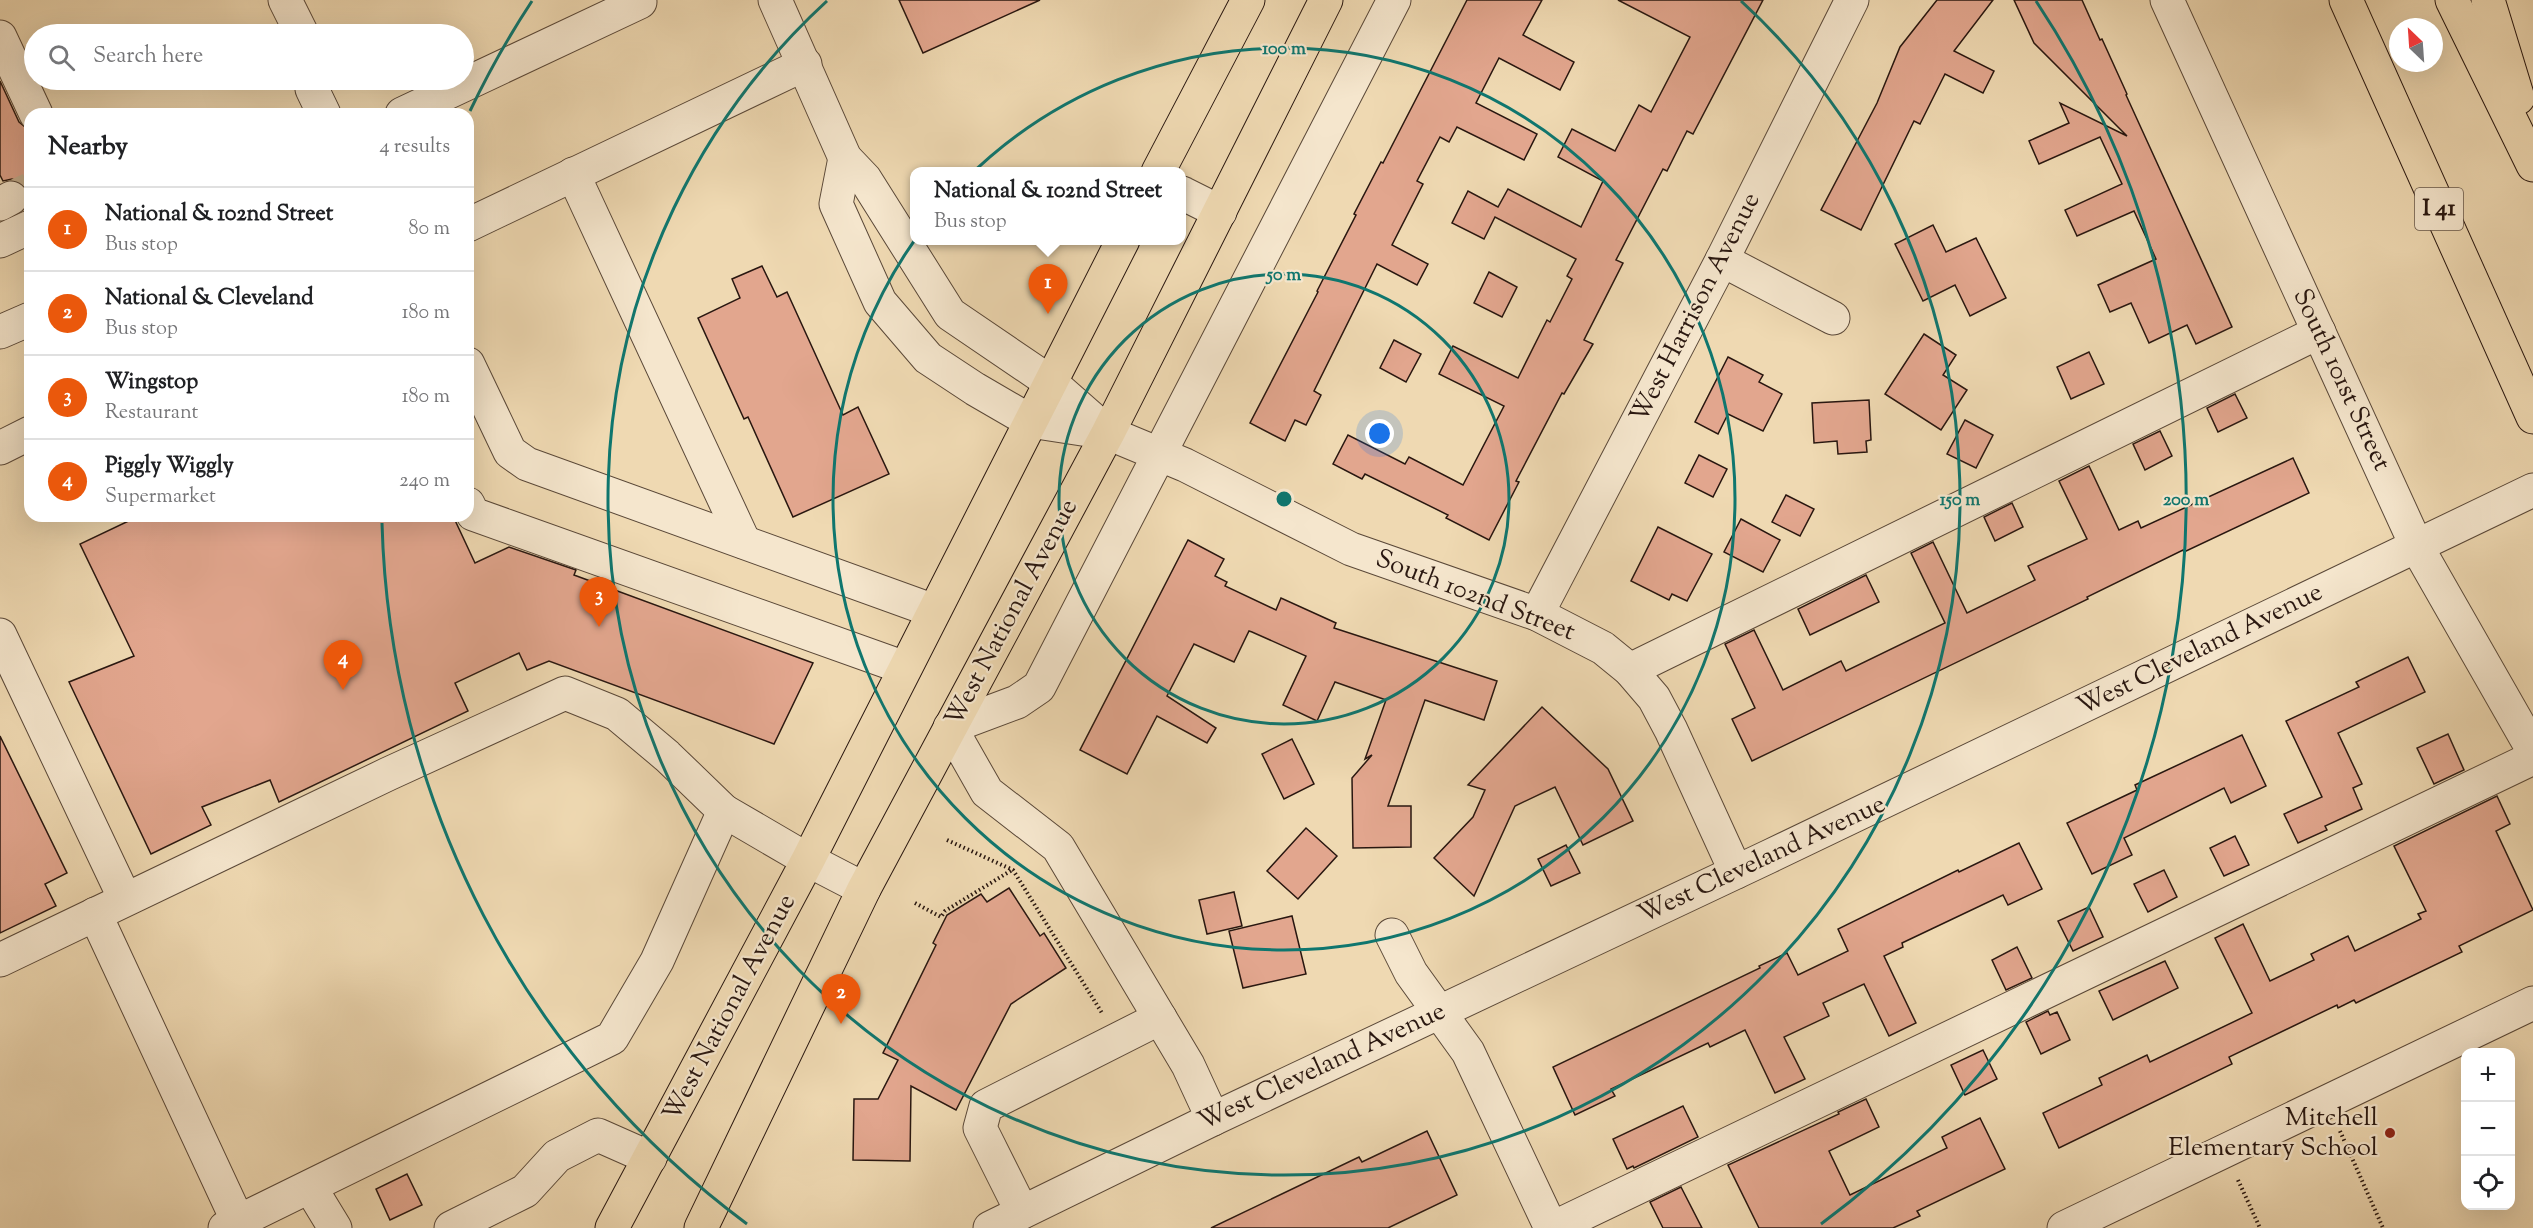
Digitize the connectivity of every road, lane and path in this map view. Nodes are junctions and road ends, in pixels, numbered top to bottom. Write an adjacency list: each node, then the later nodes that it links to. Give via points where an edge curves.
1 (285, 0): 12 (street)
2 (639, 0): 15 (street)
3 (775, 0): 14 (street, South 102nd Street)
4 (1248, 0): 26 (main road)
5 (1326, 0): 29 (main road, West National Avenue)
6 (1394, 0): 46 (street)
7 (1852, 0): 34 (street, West Harrison Avenue)
8 (2167, 0): 38 (street, South 101st Street)
9 (2346, 0): 41 (main road, I 41)
10 (2452, 0): 25 (main road)
11 (2488, 0): 23 (main road)
12 (297, 24)
13 (0, 38): 16 (street)
14 (805, 64): 24 (street, South 102nd Street); 27 (street)
15 (474, 80)
16 (24, 89)
17 (25, 90): 20 (street)
18 (312, 90): 21 (street)
19 (453, 90): 22 (street)
20 (33, 108)
21 (321, 108)
22 (415, 108)
23 (2533, 148)
24 (844, 158): 40 (street, South 102nd Street, via 865,179 950,314); 42 (street, South 102nd Street, via 836,204 880,302 928,358)
25 (2533, 165)
26 (1160, 167)
27 (573, 174): 30 (street); 49 (street)
28 (1186, 195): 29 (street)
29 (1220, 212): 43 (main road, West National Avenue)
30 (474, 222)
31 (24, 230): 32 (street)
32 (0, 241)
33 (1120, 245): 40 (main road, West National Avenue)
34 (1722, 260): 35 (street); 52 (street, West Harrison Avenue)
35 (1833, 318)
36 (24, 321): 37 (street)
37 (0, 332)
38 (2319, 332): 50 (street, South 101st Street); 55 (street)
39 (474, 377): 49 (street, via 510,452 527,464)
40 (1050, 382): 42 (main road, West National Avenue); 43 (street, South 102nd Street)
41 (2533, 417)
42 (1030, 421): 43 (street, South 102nd Street); 51 (main road, West National Avenue)
43 (1108, 433): 46 (street, South 102nd Street); 56 (main road, West National Avenue)
44 (24, 436): 45 (street)
45 (0, 448)
46 (1161, 455): 52 (street, South 102nd Street, via 1351,549); 56 (street, via 1039,687 1017,702)
47 (2533, 490): 50 (street, West Cleveland Avenue)
48 (474, 514): 54 (street)
49 (744, 542): 51 (street)
50 (2417, 547): 57 (street, South 101st Street); 63 (street, West Cleveland Avenue)
51 (934, 611): 54 (main road, West National Avenue)
52 (1537, 614): 55 (street, South 102nd Street, via 1603,648)
53 (0, 635): 65 (street)
54 (905, 668): 61 (main road, West National Avenue)
55 (1630, 670): 63 (street, South 102nd Street, via 1654,698 1671,730)
56 (950, 727): 64 (main road, West National Avenue); 72 (street, via 987,792 1058,847)
57 (2533, 750)
58 (2533, 758): 86 (street)
59 (724, 811): 61 (street); 65 (street, via 617,714 565,693); 78 (street, via 657,961 612,1038)
60 (947, 840): 62 (path)
61 (808, 860): 64 (street); 76 (main road, West National Avenue)
62 (1013, 870): 66 (path, via 941,917); 73 (path)
63 (1736, 872): 71 (street, West Cleveland Avenue)
64 (864, 889): 84 (main road, West National Avenue)
65 (125, 899): 67 (street)
66 (915, 903)
67 (95, 914): 69 (street); 80 (street)
68 (1392, 935): 71 (street, via 1411,973)
69 (0, 960)
70 (2533, 1003): 87 (street)
71 (1440, 1011): 74 (street, West Cleveland Avenue); 86 (street, via 1468,1052)
72 (1160, 1018): 73 (street); 74 (street)
73 (1119, 1039): 79 (street, via 986,1106 980,1128)
74 (1213, 1119): 79 (street, West Cleveland Avenue)
75 (2340, 1131): 89 (path)
76 (650, 1158): 82 (street, via 598,1135 557,1156 525,1191); 83 (main road, West National Avenue)
77 (2238, 1180): 88 (path)
78 (310, 1187): 80 (street); 81 (street)
79 (1022, 1212): 85 (street, West Cleveland Avenue)
80 (235, 1226)
81 (335, 1228)
82 (451, 1228)
83 (612, 1228)
84 (700, 1228)
85 (990, 1228)
86 (1552, 1228)
87 (2064, 1228)
88 (2259, 1228)
89 (2383, 1228)

